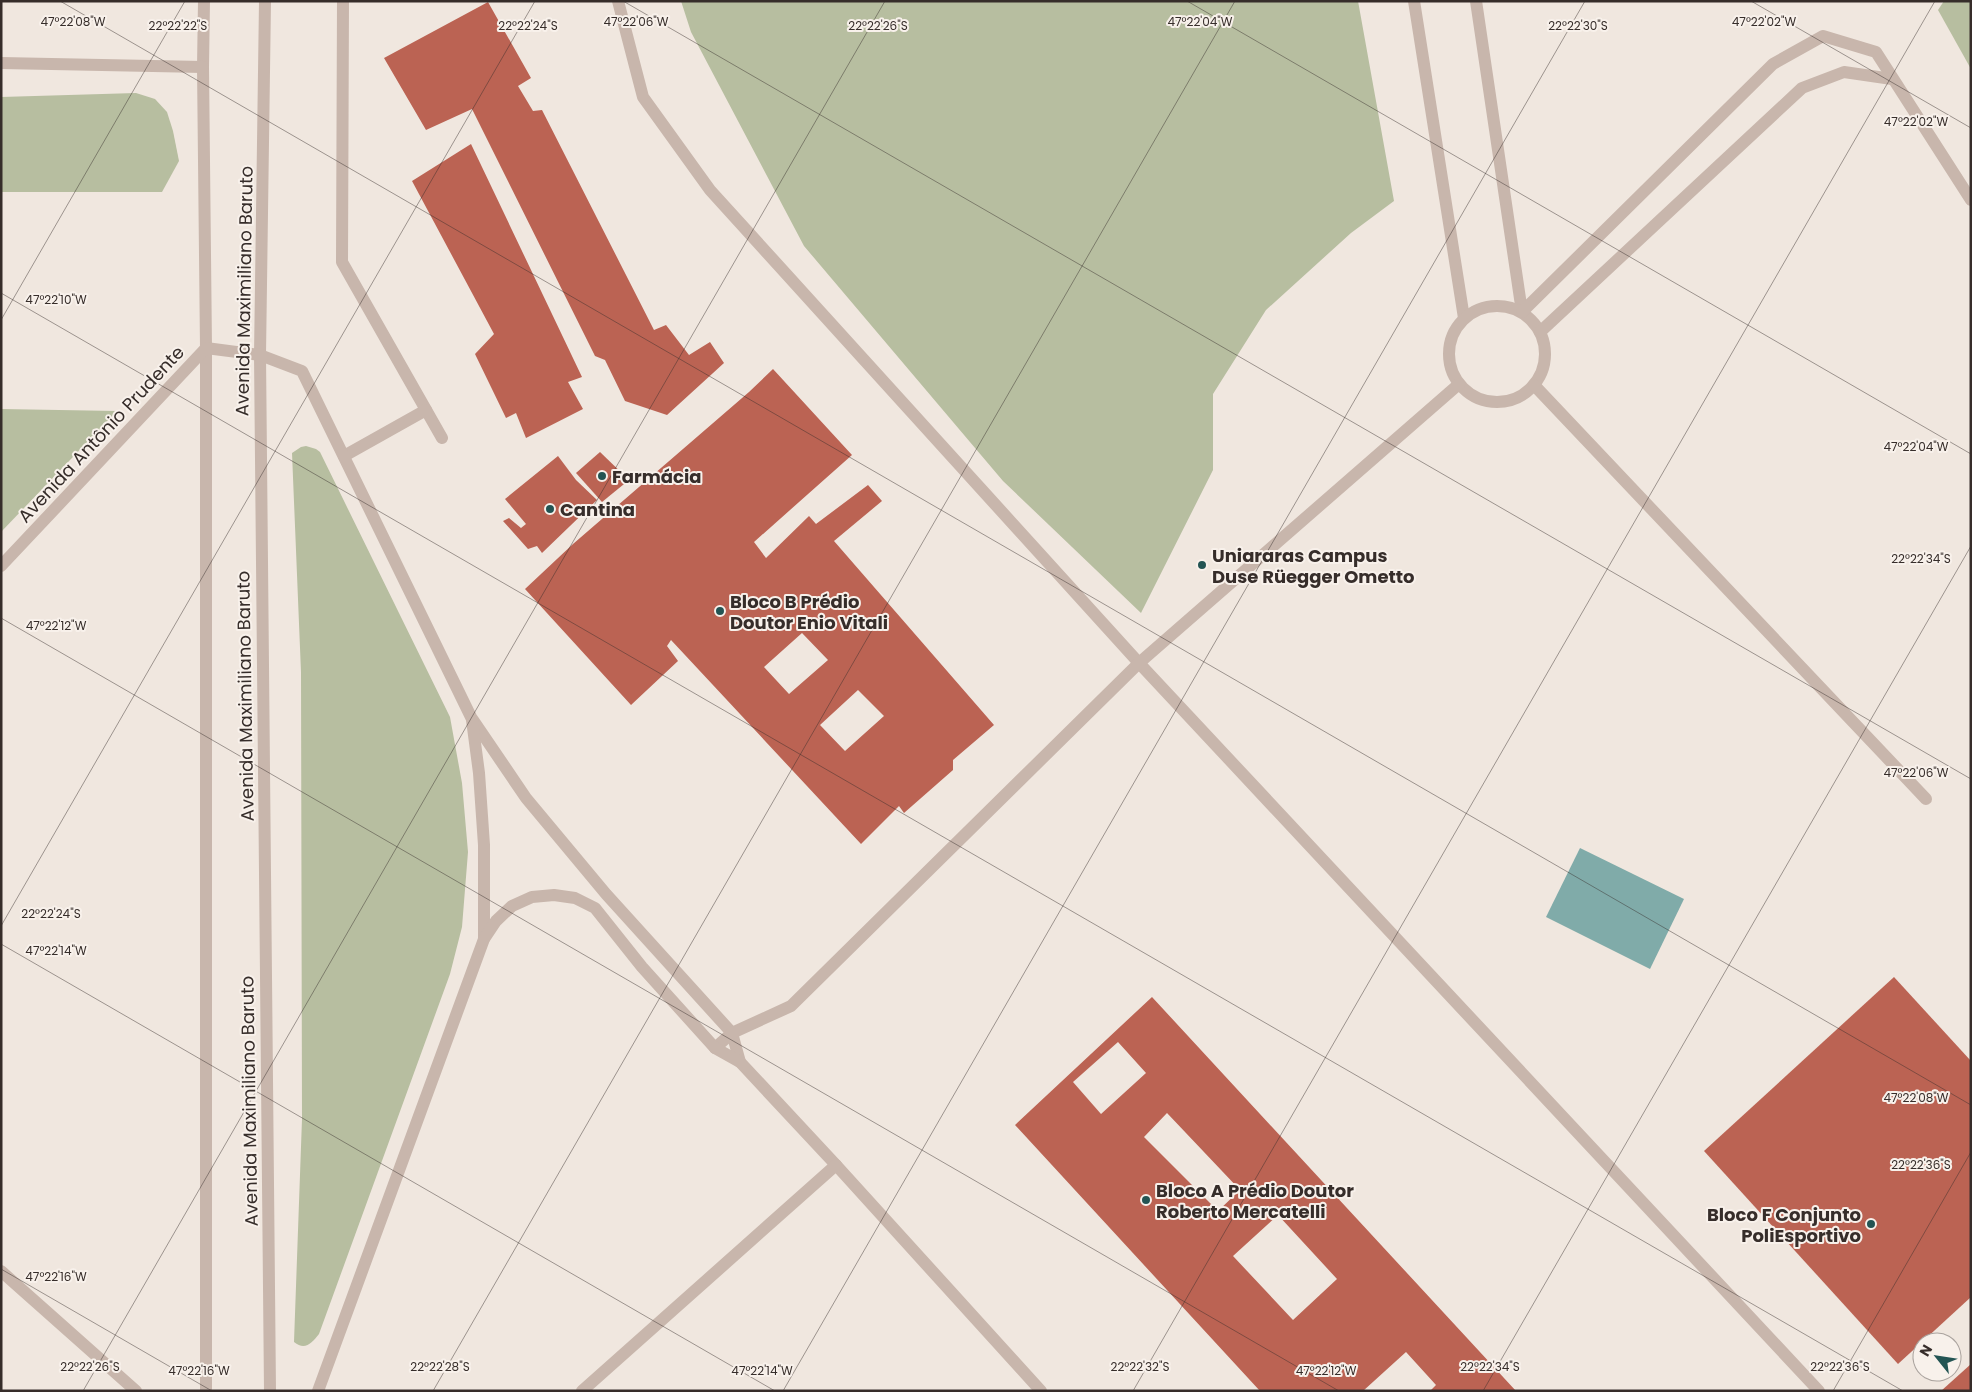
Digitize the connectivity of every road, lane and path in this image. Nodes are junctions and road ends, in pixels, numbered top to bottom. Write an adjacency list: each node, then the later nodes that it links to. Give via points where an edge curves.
1 (204, 1): 8 (street, Avenida Maximiliano Baruto)
2 (265, 1): 15 (street, Avenida Maximiliano Baruto)
3 (343, 1): 18 (street, via 342,262)
4 (618, 1): 22 (street, via 643,97 710,190)
5 (1414, 1): 12 (street)
6 (1476, 1): 11 (street)
7 (1, 63): 8 (street)
8 (203, 67): 14 (street, Avenida Maximiliano Baruto)
9 (1892, 79): 10 (street); 11 (street, via 1876,52 1823,36 1773,64); 13 (street, via 1844,72 1802,88)
10 (1971, 200)
11 (1522, 312): 12 (street, via 1507,306 1492,306); 13 (street)
12 (1464, 318): 16 (street, via 1455,329 1448,358)
13 (1540, 332): 17 (street, via 1545,345 1545,359)
14 (206, 348): 15 (street); 21 (street, Avenida Antônio Prudente); 32 (street, Avenida Maximiliano Baruto)
15 (260, 355): 20 (street, via 302,371); 33 (street, Avenida Maximiliano Baruto)
16 (1459, 384): 17 (street, via 1482,400 1496,402 1510,400); 22 (street)
17 (1534, 385): 24 (street)
18 (426, 410): 19 (street); 20 (street)
19 (442, 438)
20 (344, 456): 23 (street)
21 (1, 566)
22 (1139, 664): 26 (street, via 790,1006); 37 (street)
23 (471, 718): 25 (street, via 484,845); 26 (street, via 526,798 606,894)
24 (1926, 800)
25 (484, 939): 27 (street, via 512,906 532,897 554,894 575,898 594,908 642,968); 34 (street)
26 (732, 1033): 27 (street); 28 (street)
27 (716, 1048): 28 (street)
28 (740, 1062): 29 (street)
29 (836, 1165): 35 (street); 36 (street)
30 (1, 1270): 31 (street)
31 (136, 1391)
32 (206, 1391)
33 (270, 1391)
34 (318, 1391)
35 (582, 1391)
36 (1041, 1391)
37 (1819, 1391)

